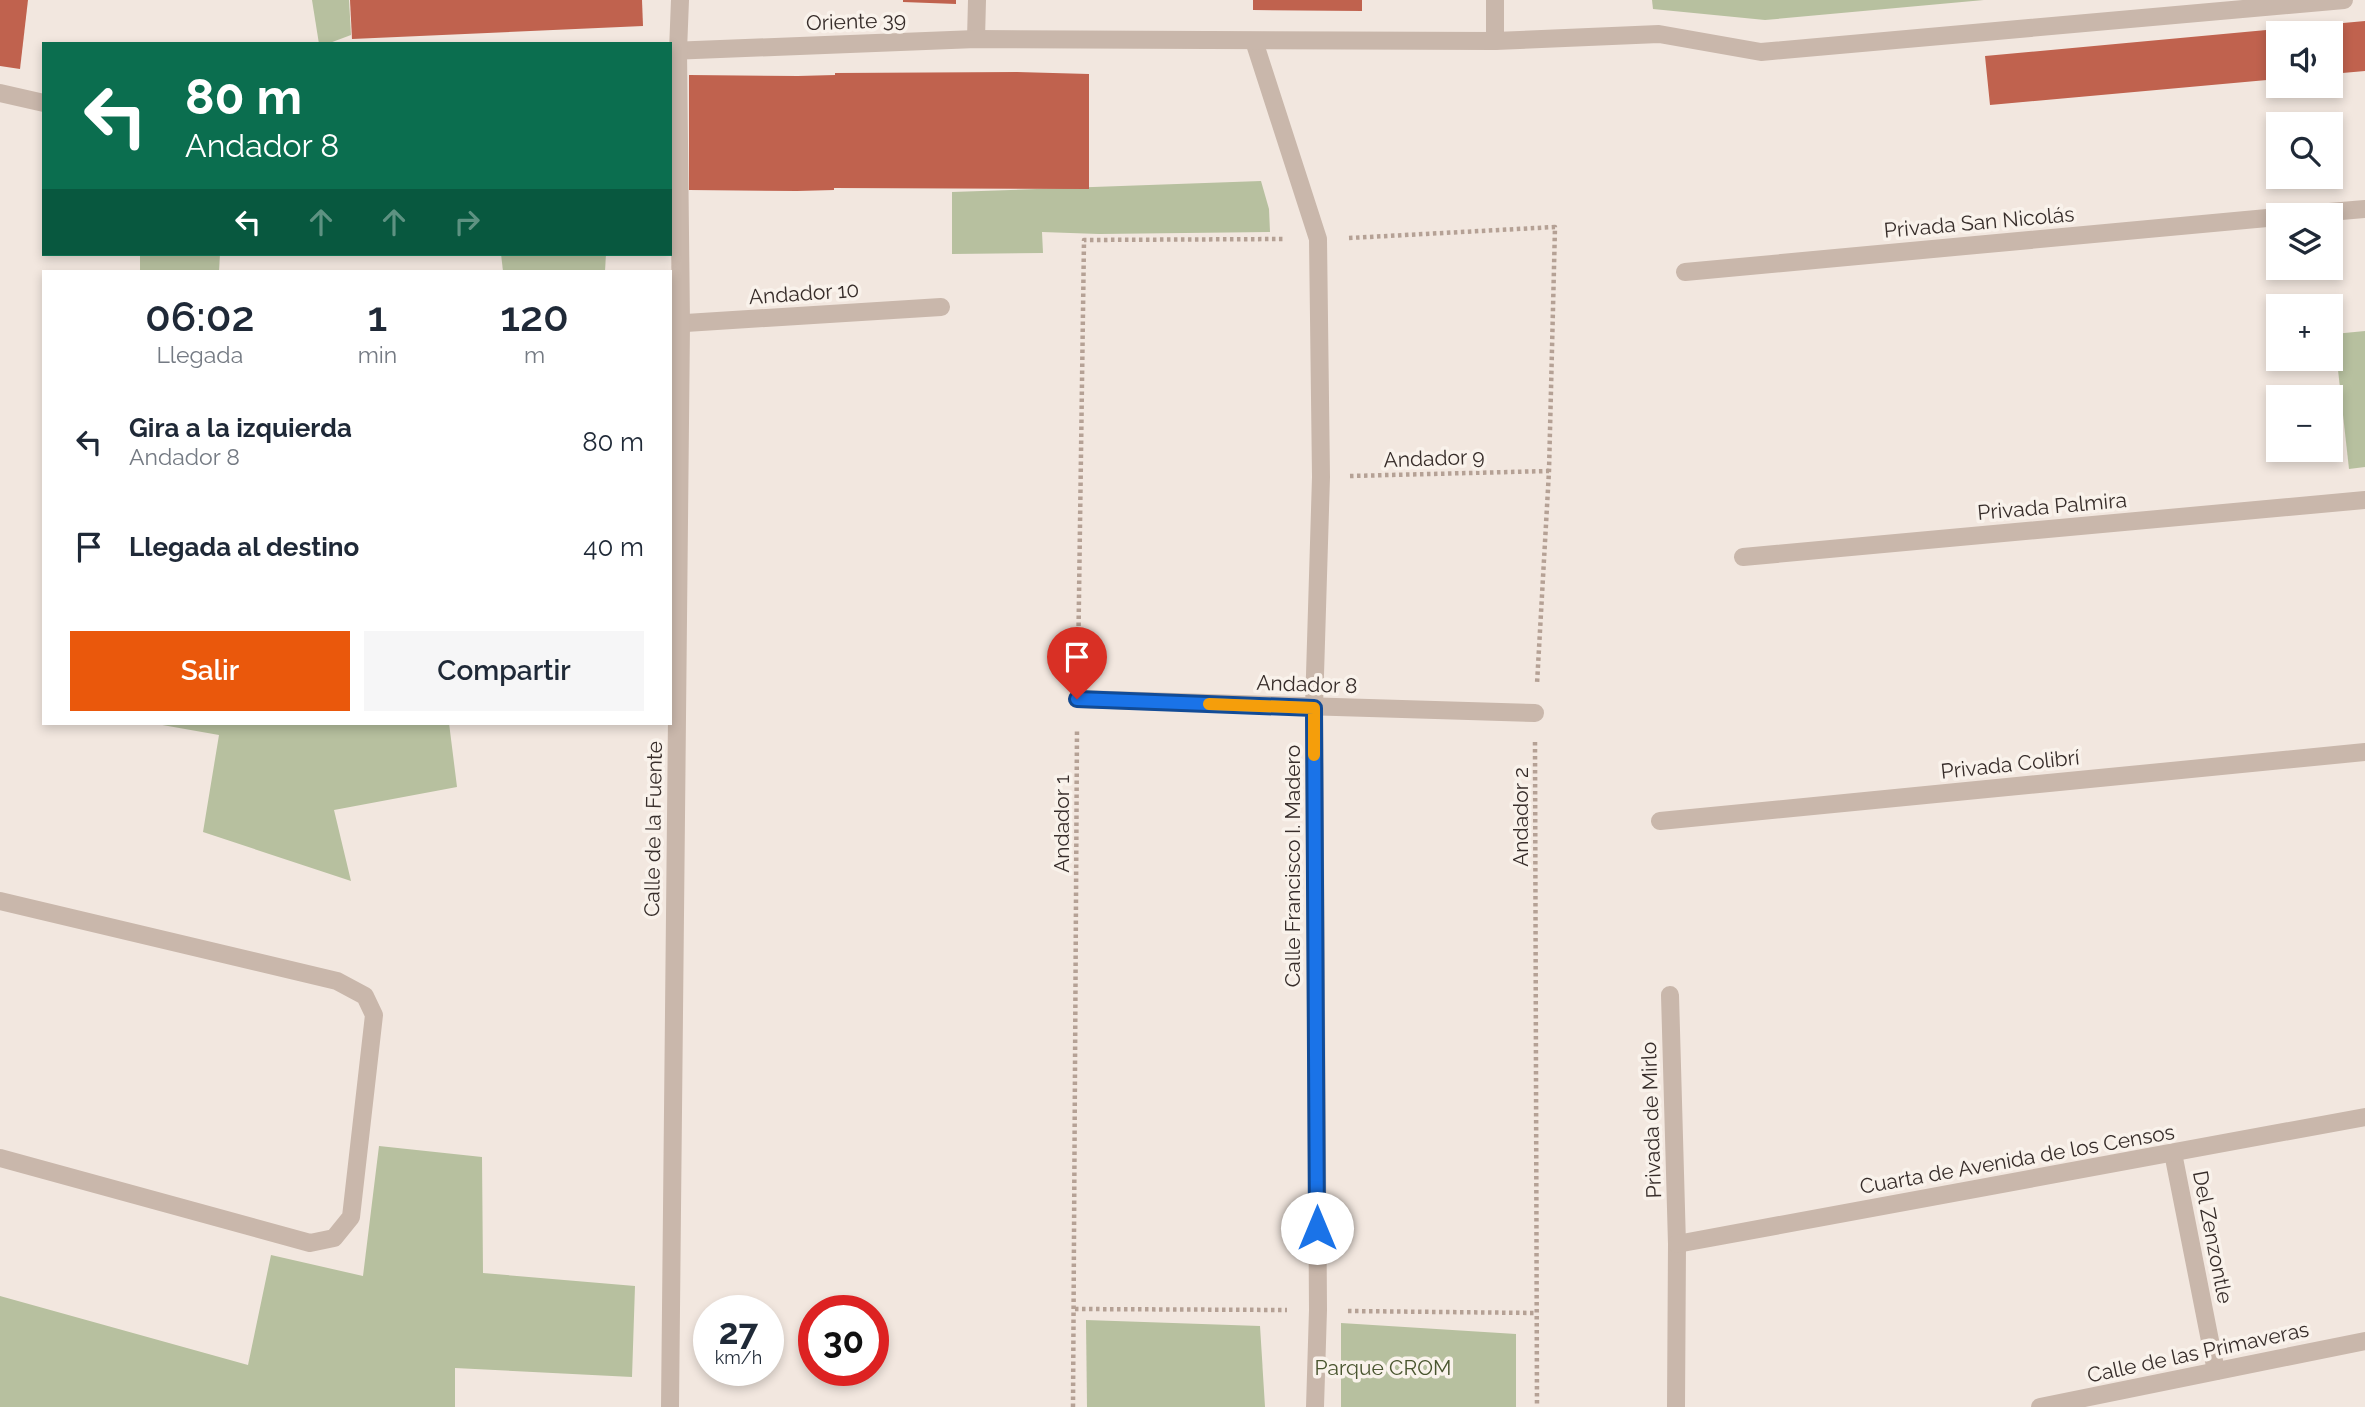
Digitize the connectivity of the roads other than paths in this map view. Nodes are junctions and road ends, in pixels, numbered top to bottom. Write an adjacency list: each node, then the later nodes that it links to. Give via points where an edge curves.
1 (680, 0): 8 (street, Calle de la Fuente)
2 (977, 0): 5 (street)
3 (1495, 0): 7 (street)
4 (2344, 0): 7 (street, Oriente 39, via 1761,52 1659,34)
5 (976, 39): 6 (street, Oriente 39); 8 (street, Oriente 39)
6 (1254, 41): 7 (street, Oriente 39); 20 (street, Calle Francisco I. Madero, via 1318,239 1321,477)
7 (1495, 41)
8 (674, 51): 16 (street, Calle de la Fuente)
9 (0, 93): 10 (street)
10 (42, 103)
11 (2365, 209): 12 (street)
12 (2343, 211)
13 (2266, 218): 14 (street, Privada San Nicolás)
14 (1685, 272)
15 (941, 307): 16 (street, Andador 10)
16 (675, 324): 32 (street, Calle de la Fuente)
17 (2365, 500): 18 (street, Privada Palmira)
18 (1744, 557)
19 (1077, 699): 20 (street, Andador 8)
20 (1314, 708): 21 (street, Andador 8); 33 (street, Calle Francisco I. Madero)
21 (1535, 713)
22 (2365, 752): 23 (street, Privada Colibrí)
23 (1660, 821)
24 (0, 901): 28 (street, via 337,981 365,996 374,1015 352,1217 334,1238 310,1243)
25 (1670, 995): 29 (street, Privada de Mirlo)
26 (2365, 1117): 27 (street, Cuarta de Avenida de los Censos)
27 (2174, 1153): 29 (street, Cuarta de Avenida de los Censos); 31 (street, Del Zenzontle)
28 (0, 1158)
29 (1677, 1244): 34 (street, Privada de Mirlo)
30 (2365, 1341): 31 (street, Calle de las Primaveras)
31 (2216, 1371): 35 (street, Calle de las Primaveras)
32 (670, 1407)
33 (1315, 1407)
34 (1676, 1407)
35 (2040, 1407)

